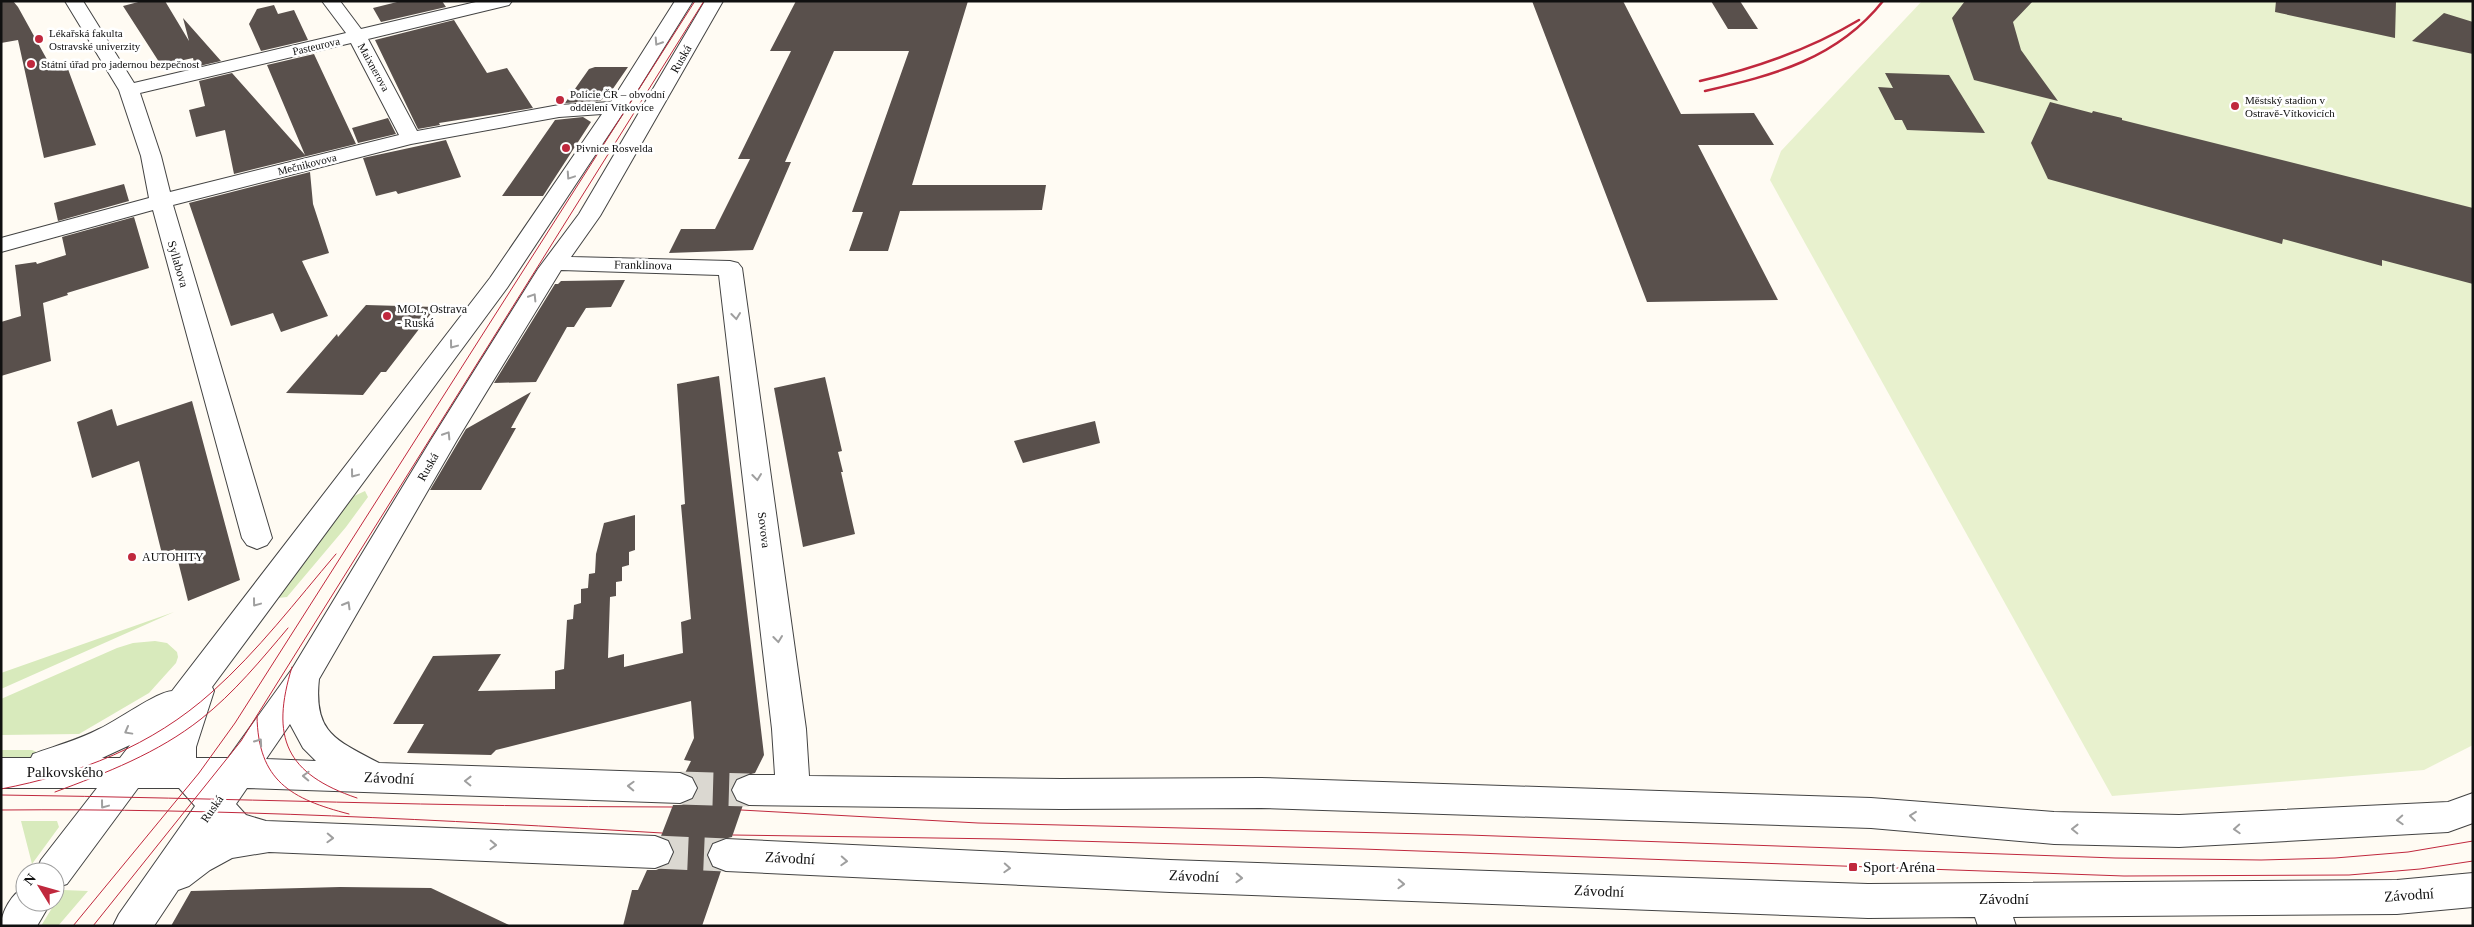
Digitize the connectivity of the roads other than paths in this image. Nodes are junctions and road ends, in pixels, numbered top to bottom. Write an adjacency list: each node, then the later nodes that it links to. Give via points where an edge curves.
1 (74, 1): 7 (street, Syllabova)
2 (331, 1): 6 (street, Maixnerova)
3 (503, 1): 6 (street, Pasteurova)
4 (684, 1): 8 (street, one-way to 8)
5 (714, 1): 12 (street, Ruská, via 589,216)
6 (357, 36): 7 (street, Pasteurova); 9 (street, Maixnerova)
7 (129, 90): 10 (street, Syllabova, via 151,156)
8 (617, 107): 9 (street, Mečnikovova, via 558,111); 15 (street, one-way to 15, via 499,283)
9 (411, 138): 10 (street, Mečnikovova)
10 (161, 201): 11 (street, Mečnikovova); 14 (street, Syllabova)
11 (1, 244)
12 (555, 263): 13 (street, Franklinova); 16 (street, Ruská, one-way to 12, via 444,440)
13 (730, 268): 24 (street, Sovova, one-way to 24, via 789,730 792,776)
14 (257, 538)
15 (206, 668): 17 (street); 18 (street, via 179,747 180,761); 19 (street, one-way to 19, via 172,703 111,740 58,760)
16 (304, 678): 20 (street, Ruská, one-way to 16); 21 (street, via 299,694 302,717 321,745 348,766)
17 (128, 772): 18 (street, Závodní); 19 (street, Palkovského); 30 (street, one-way to 30)
18 (187, 772): 20 (street, Závodní); 25 (street)
19 (5, 773)
20 (237, 773): 21 (street, Závodní, one-way to 20); 25 (street, Ruská)
21 (396, 778): 22 (street, Závodní, one-way to 21)
22 (680, 788)
23 (748, 790): 24 (street)
24 (788, 792): 26 (street, one-way to 24, via 2448,817 2179,831 2054,828 1870,813 1280,794)
25 (215, 806): 27 (street, via 233,826); 32 (street, Ruská)
26 (2473, 808)
27 (269, 836): 28 (street, one-way to 28); 32 (street, via 248,837 209,850)
28 (654, 852)
29 (726, 855): 34 (street, Závodní, one-way to 34, via 1170,876 1838,900)
30 (61, 862)
31 (2473, 890): 34 (street, Závodní, via 2397,897)
32 (152, 896): 36 (street, Ruská)
33 (25, 912): 35 (street)
34 (1992, 913)
35 (16, 926)
36 (132, 926)

